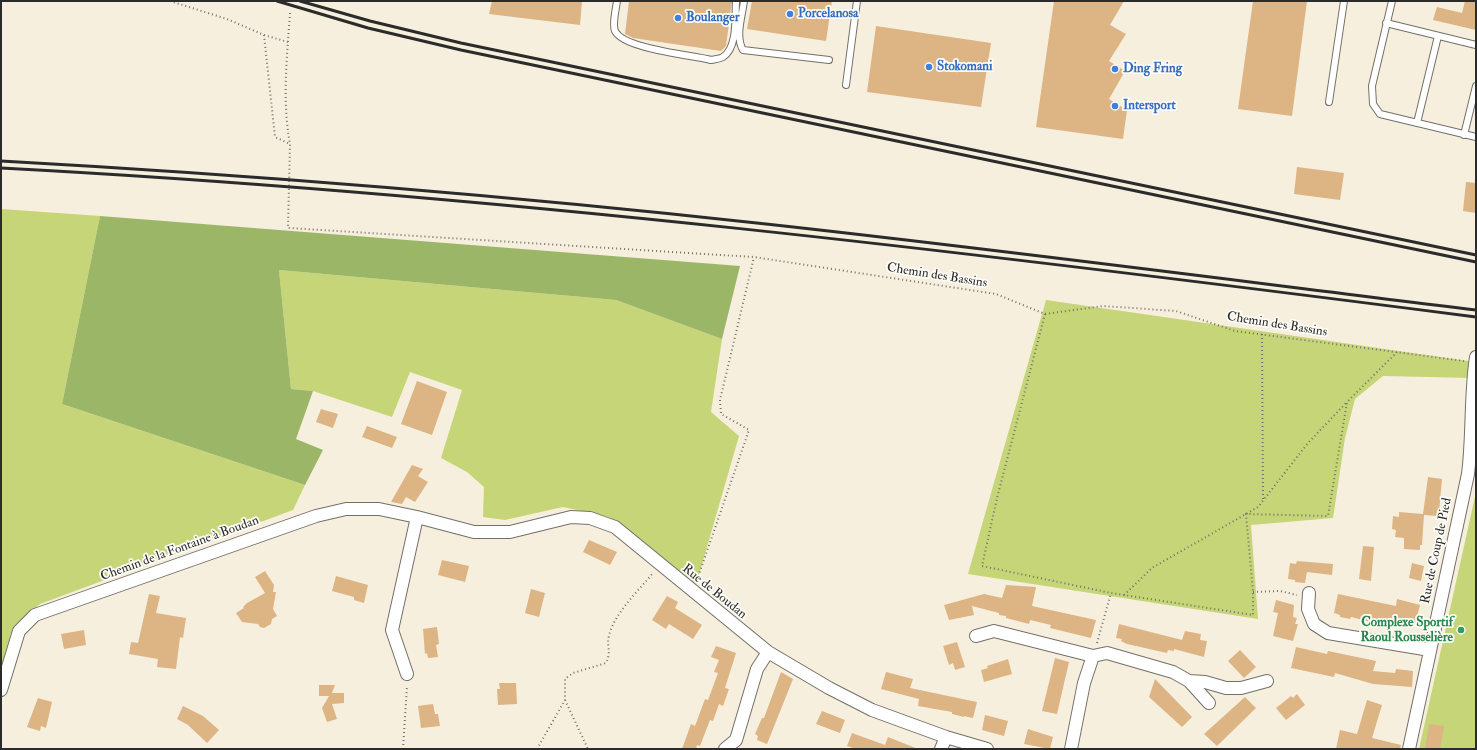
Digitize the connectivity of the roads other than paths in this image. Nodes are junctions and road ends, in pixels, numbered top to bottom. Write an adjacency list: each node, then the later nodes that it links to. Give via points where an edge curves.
1 (617, 1): 2 (lane, via 614,28 616,33 631,44 711,60 722,58 732,43)
2 (736, 1)
3 (744, 1): 10 (lane, via 739,31 739,44 743,50)
4 (857, 1): 11 (lane)
5 (1344, 1): 13 (lane)
6 (1392, 1): 7 (lane)
7 (1386, 23): 8 (lane); 14 (lane, via 1372,86 1373,104 1380,114)
8 (1438, 36): 9 (lane); 14 (lane)
9 (1476, 45)
10 (829, 60)
11 (846, 86)
12 (1476, 86): 15 (lane)
13 (1329, 102)
14 (1417, 123): 15 (lane)
15 (1464, 134): 16 (lane)
16 (1476, 137)
17 (1476, 359): 21 (street, Rue de Coup de Pied, via 1468,474)
18 (417, 517): 22 (street, Rue de Boudan, via 474,532 510,532 571,517 590,518 614,527); 24 (street, via 392,630); 27 (street, Chemin de la Fontaine à Boudan, via 379,509 346,509 316,516 35,615 19,631)
19 (1309, 595): 21 (street, via 1308,608 1314,624 1328,633)
20 (976, 636): 23 (street, via 994,631)
21 (1430, 650): 35 (street, Rue de Coup de Pied)
22 (768, 652): 29 (street, Rue de Boudan, via 828,688 872,710); 30 (street, via 757,669)
23 (1093, 656): 25 (street, via 1107,653 1173,672); 34 (street, via 1084,683)
24 (408, 674)
25 (1189, 681): 26 (street, via 1226,688 1241,688); 28 (street)
26 (1267, 681)
27 (1, 690)
28 (1209, 703)
29 (946, 737): 32 (street); 33 (street, Rue de Boudan)
30 (740, 745): 31 (street)
31 (726, 749)
32 (941, 749)
33 (987, 749)
34 (1071, 749)
35 (1409, 749)

